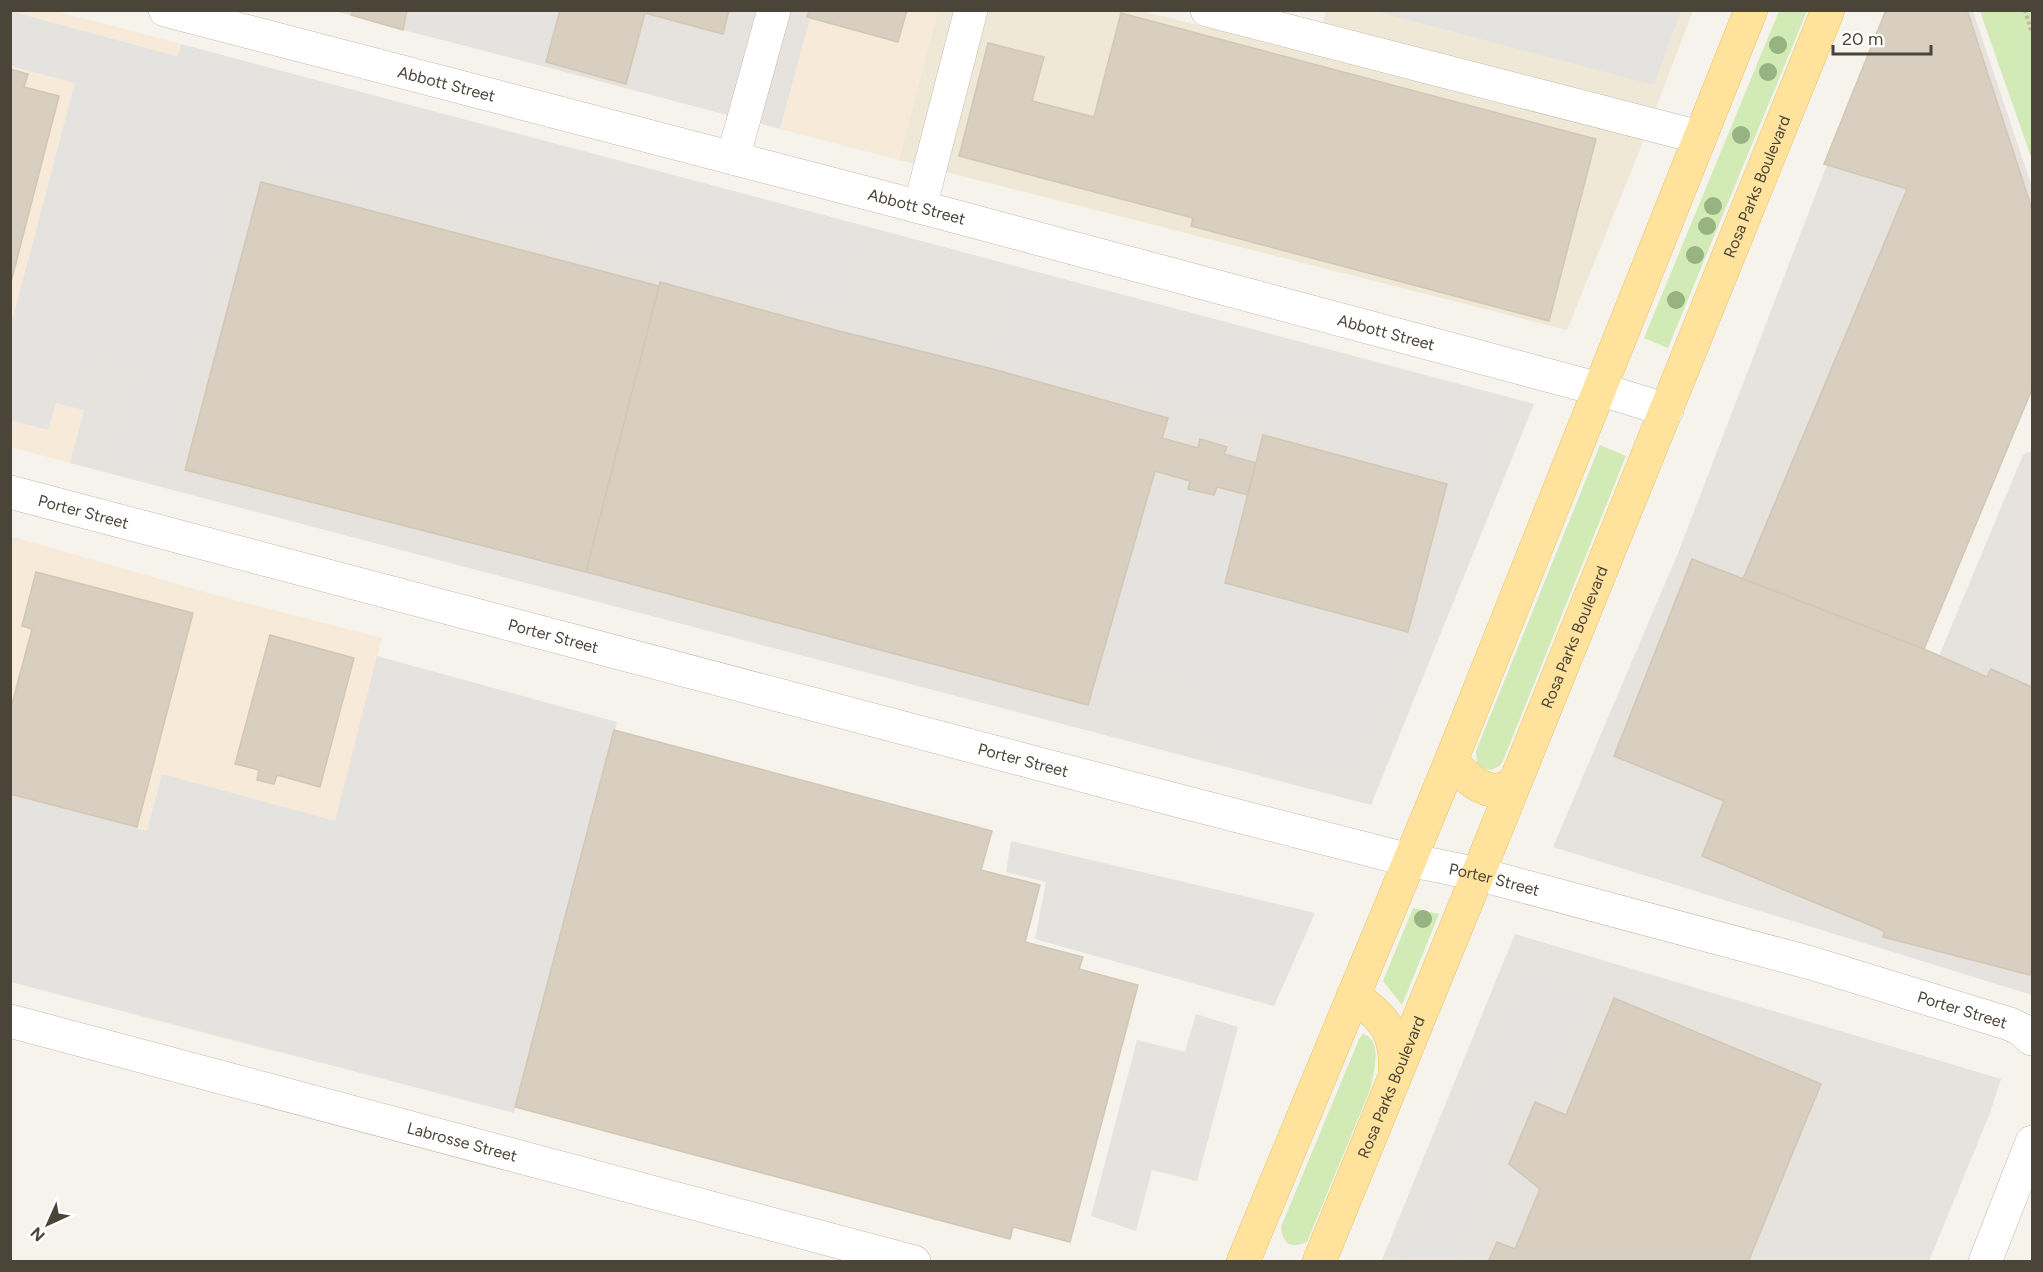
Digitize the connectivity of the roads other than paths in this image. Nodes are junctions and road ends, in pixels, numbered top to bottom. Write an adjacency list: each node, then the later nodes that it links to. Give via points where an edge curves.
1 (165, 10): 8 (street, Abbott Street)
2 (774, 10): 8 (street)
3 (971, 10): 9 (street)
4 (1208, 10): 7 (street)
5 (1751, 10): 7 (main road)
6 (1828, 10): 11 (main road, Rosa Parks Boulevard)
7 (1699, 137): 10 (main road)
8 (733, 158): 9 (street, Abbott Street)
9 (920, 207): 10 (street, Abbott Street)
10 (1599, 389): 11 (street, Abbott Street); 13 (main road)
11 (1667, 410): 14 (main road, Rosa Parks Boulevard)
12 (10, 492): 15 (street, Porter Street)
13 (1451, 761): 14 (main road, via 1470,781 1484,788 1502,790); 15 (main road)
14 (1516, 780): 16 (main road, Rosa Parks Boulevard)
15 (1409, 860): 16 (street, Porter Street); 17 (main road)
16 (1478, 874): 19 (street, Porter Street, via 1845,972 2010,1024); 20 (main road, Rosa Parks Boulevard)
17 (1353, 996): 20 (main road, via 1373,1009 1392,1036); 22 (main road)
18 (10, 1021): 23 (street, Labrosse Street)
19 (2028, 1024)
20 (1395, 1078): 24 (main road, Rosa Parks Boulevard)
21 (2032, 1142): 25 (street)
22 (1248, 1259)
23 (914, 1262)
24 (1319, 1262)
25 (1985, 1262)

